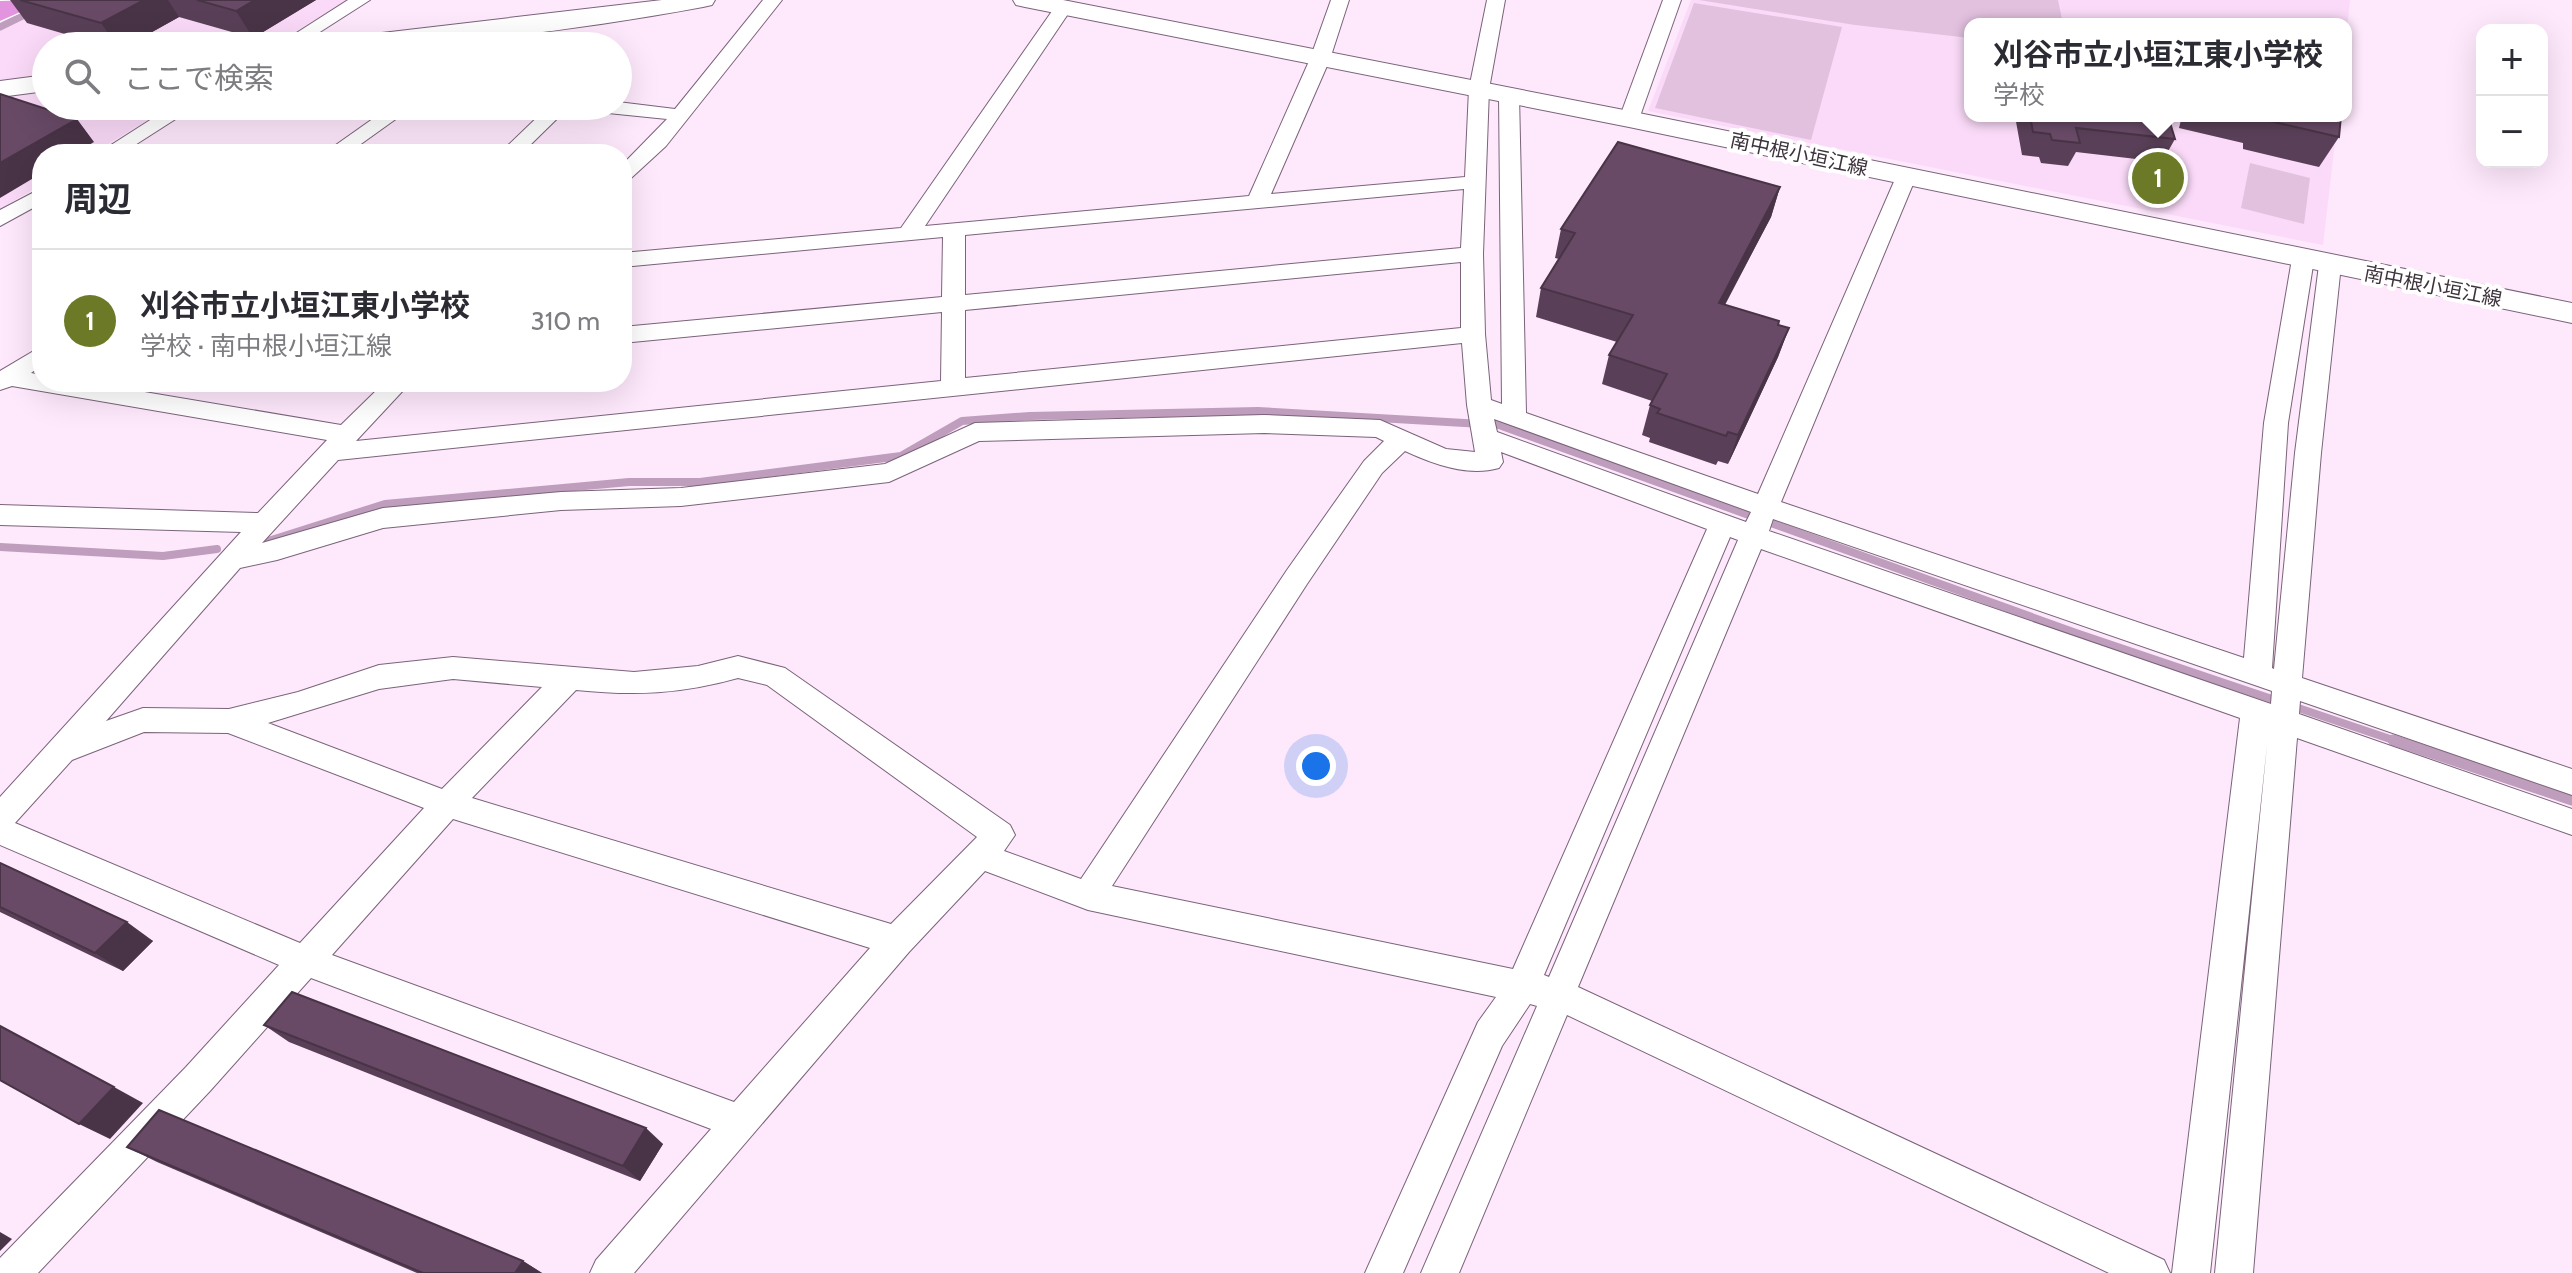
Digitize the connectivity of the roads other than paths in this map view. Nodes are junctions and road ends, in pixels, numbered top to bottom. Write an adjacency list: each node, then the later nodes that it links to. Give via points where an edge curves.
1 (24, 0): 9 (highway)
2 (361, 0): 11 (street)
3 (703, 0): 10 (main road)
4 (773, 0): 20 (street)
5 (1340, 0): 14 (street)
6 (1496, 0): 17 (street)
7 (1672, 0): 21 (street)
8 (1046, 3): 14 (main road, 南中根小垣江線); 35 (street)
9 (0, 12)
10 (520, 25): 12 (main road); 13 (street)
11 (308, 32)
12 (460, 32)
13 (510, 32)
14 (1320, 59): 17 (main road, 南中根小垣江線); 32 (street)
15 (32, 85): 16 (main road)
16 (0, 89)
17 (1479, 89): 18 (main road, 南中根小垣江線); 30 (street)
18 (1509, 95): 21 (main road, 南中根小垣江線); 51 (street)
19 (632, 110): 20 (street)
20 (680, 115): 28 (street)
21 (1629, 119): 29 (main road, 南中根小垣江線)
22 (163, 120): 25 (street)
23 (383, 120): 26 (street)
24 (545, 120): 27 (street)
25 (123, 144)
26 (348, 144)
27 (520, 144)
28 (632, 167)
29 (1906, 177): 38 (main road, 南中根小垣江線); 56 (street)
30 (1475, 182): 32 (street); 36 (street)
31 (32, 200): 33 (street)
32 (1257, 201): 34 (street)
33 (0, 219)
34 (954, 229): 35 (street); 40 (street)
35 (908, 234): 37 (street)
36 (1472, 254): 40 (street); 43 (street)
37 (632, 259)
38 (2303, 259): 39 (main road, 南中根小垣江線); 60 (street, via 2276,423)
39 (2330, 265): 41 (main road, 南中根小垣江線); 62 (street)
40 (955, 304): 42 (street); 47 (street)
41 (2572, 313)
42 (632, 334)
43 (1473, 334): 47 (street); 50 (street)
44 (32, 361): 45 (street)
45 (4, 380): 46 (street)
46 (32, 385)
47 (953, 388): 54 (street)
48 (68, 392): 54 (street)
49 (389, 392): 54 (street)
50 (1480, 408): 51 (street); 52 (street)
51 (1514, 415): 56 (street)
52 (1486, 438): 53 (street, via 1490,462 1442,458); 58 (street)
53 (1400, 441): 59 (street, via 1380,429 1264,424 975,432 889,473 681,497 561,501 383,518); 71 (street, via 1373,467 1297,577)
54 (339, 443): 57 (street)
55 (0, 515): 57 (street)
56 (1761, 521): 58 (street); 60 (street); 62 (street); 75 (street)
57 (263, 523): 59 (street)
58 (1722, 524): 74 (street)
59 (234, 559): 64 (street)
60 (2257, 672): 62 (street)
61 (571, 677): 63 (street, via 453,668 379,677); 66 (street); 70 (street, via 634,684 698,678 738,667 775,676 999,835)
62 (2279, 704): 65 (street); 68 (street); 82 (street); 83 (street)
63 (229, 721): 64 (street, via 143,720); 66 (street)
64 (64, 750): 67 (street)
65 (2572, 782)
66 (447, 804): 72 (street); 73 (street)
67 (0, 818)
68 (2572, 822)
69 (0, 831): 73 (street)
70 (981, 856): 71 (street); 72 (street)
71 (1088, 896): 74 (street)
72 (897, 941): 76 (street)
73 (304, 960): 76 (street); 77 (street)
74 (1522, 987): 75 (street); 79 (street, via 1490,1034)
75 (1557, 994): 80 (street); 81 (street)
76 (740, 1122): 78 (street)
77 (12, 1273)
78 (609, 1273)
79 (1384, 1273)
80 (1440, 1273)
81 (2151, 1273)
82 (2191, 1273)
83 (2234, 1273)

